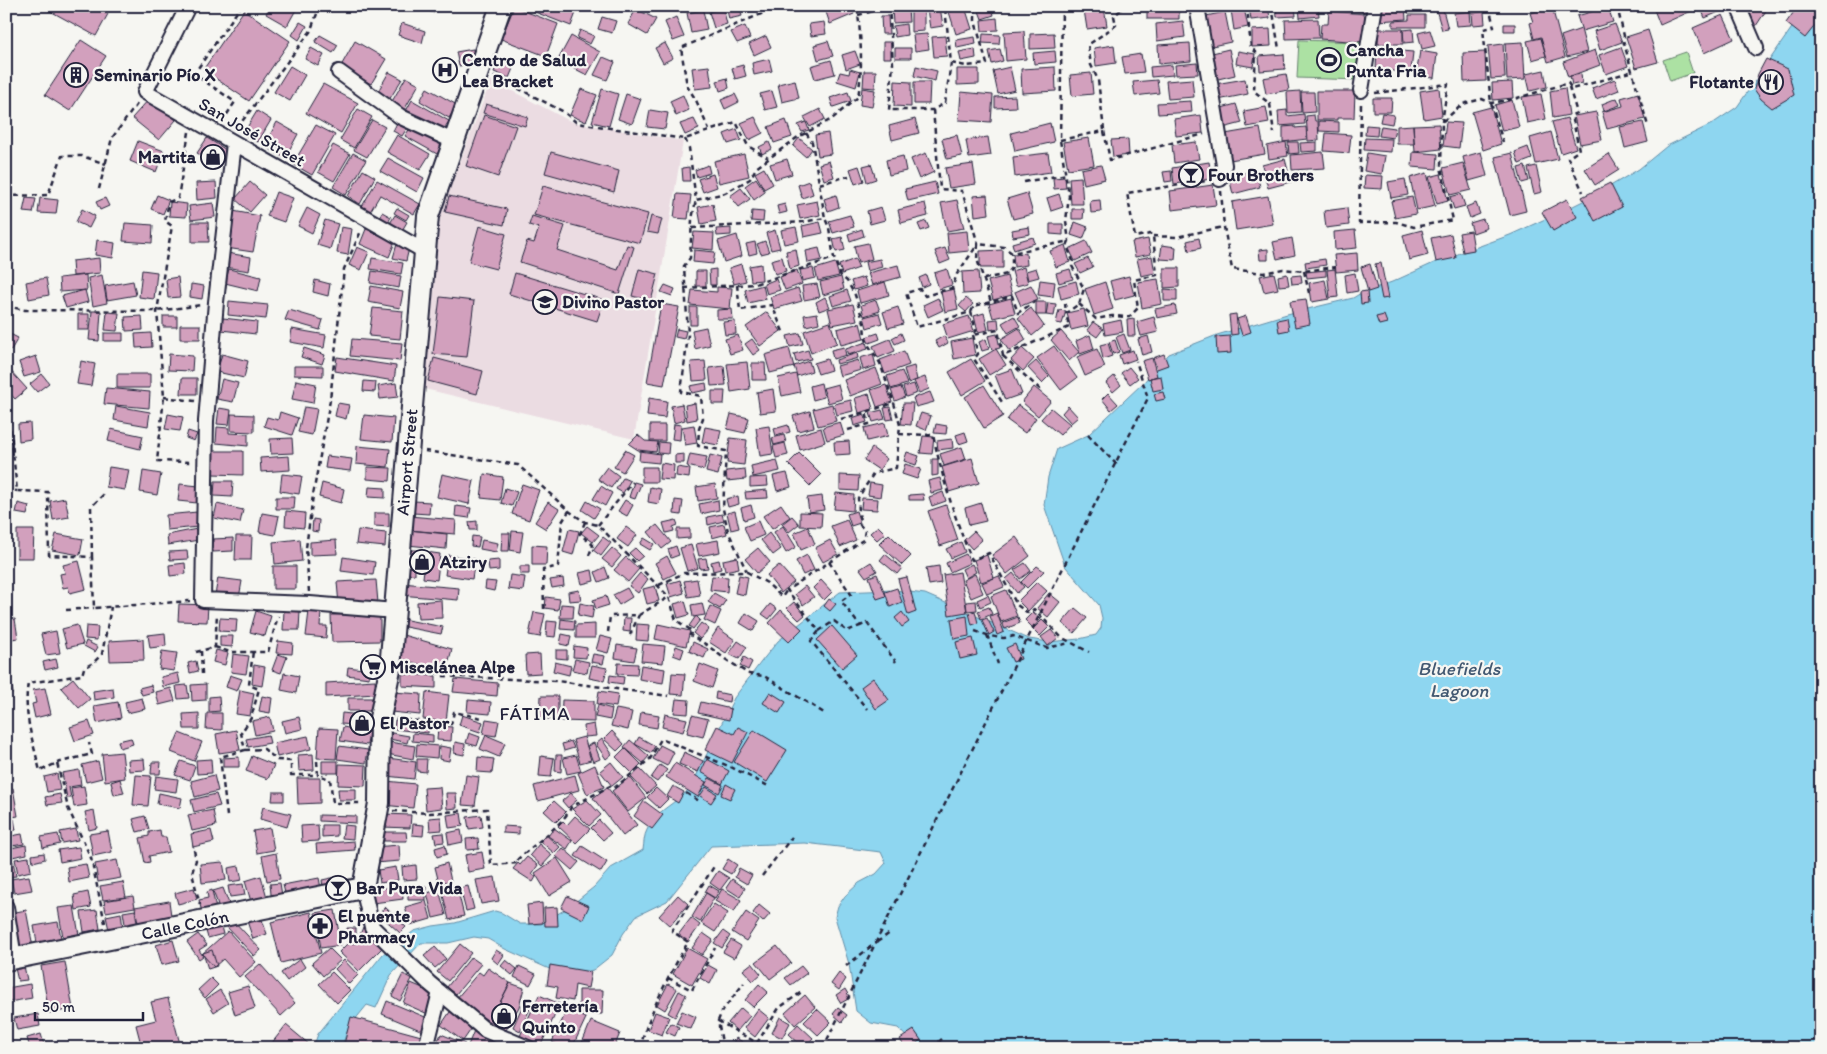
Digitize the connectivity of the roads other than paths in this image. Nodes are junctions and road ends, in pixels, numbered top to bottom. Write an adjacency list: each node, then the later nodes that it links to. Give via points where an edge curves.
1 (188, 6): 9 (street, San José Street, via 146,92)
2 (502, 6): 10 (street, Airport Street)
3 (1375, 6): 8 (street)
4 (1738, 6): 6 (street)
5 (1198, 10): 11 (street, via 1224,165)
6 (1756, 48)
7 (339, 72): 10 (street, via 401,117)
8 (1361, 92)
9 (231, 141): 12 (street, San José Street); 13 (street, via 207,403 203,600)
10 (453, 141): 12 (street, Airport Street, via 428,216)
11 (1220, 179)
12 (424, 251): 13 (street, Airport Street)
13 (395, 611): 14 (street, Airport Street, via 390,669 380,718 378,806)
14 (363, 888): 16 (street, Calle Colón); 17 (street, Airport Street, via 372,927)
15 (6, 907): 16 (street)
16 (10, 959)
17 (440, 992): 18 (street); 19 (street, via 485,1030)
18 (426, 1048)
19 (528, 1048)

